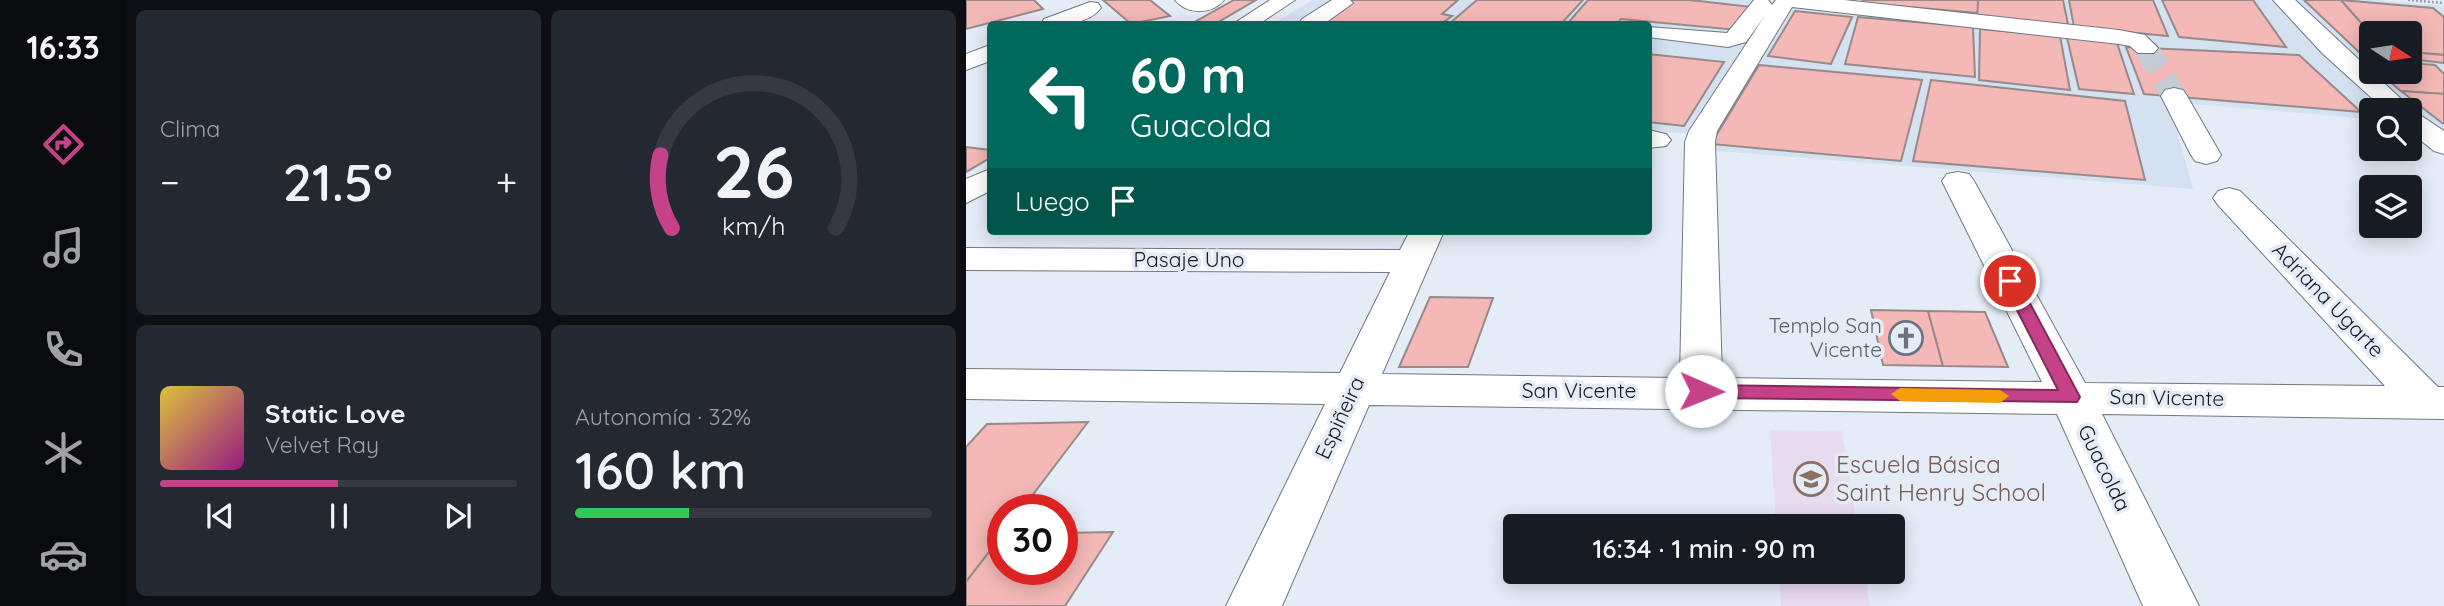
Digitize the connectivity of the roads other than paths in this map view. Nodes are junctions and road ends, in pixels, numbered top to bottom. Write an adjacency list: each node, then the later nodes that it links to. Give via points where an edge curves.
1 (1185, 0): 2 (street, via 1199,6)
2 (1214, 0)
3 (1285, 0): 12 (street)
4 (1736, 0): 6 (street)
5 (2283, 0): 19 (street)
6 (1780, 2): 8 (street); 14 (street, via 1742,36 1728,40); 31 (street, via 1700,142)
7 (1342, 3): 13 (street)
8 (1842, 3): 15 (street, via 2119,37 2137,40)
9 (1086, 4): 10 (street); 11 (street)
10 (1057, 21)
11 (1102, 21)
12 (1249, 21)
13 (1315, 21)
14 (1654, 32)
15 (2146, 48)
16 (987, 53): 17 (street)
17 (966, 62)
18 (2174, 96): 22 (street)
19 (2387, 98)
20 (2422, 128): 21 (street)
21 (2444, 145)
22 (2206, 155)
23 (987, 180): 25 (street)
24 (1958, 181): 32 (street, Guacolda)
25 (966, 193)
26 (2229, 198): 33 (street, Adriana Ugarte)
27 (1420, 246): 28 (street, Pasaje Uno); 30 (street, Espiñeira)
28 (966, 259)
29 (966, 384): 30 (street, San Vicente)
30 (1353, 389): 31 (street, San Vicente); 34 (street, Espiñeira)
31 (1701, 391): 32 (street, San Vicente)
32 (2070, 397): 33 (street, San Vicente); 35 (street, Guacolda)
33 (2436, 403)
34 (1254, 606)
35 (2171, 606)

